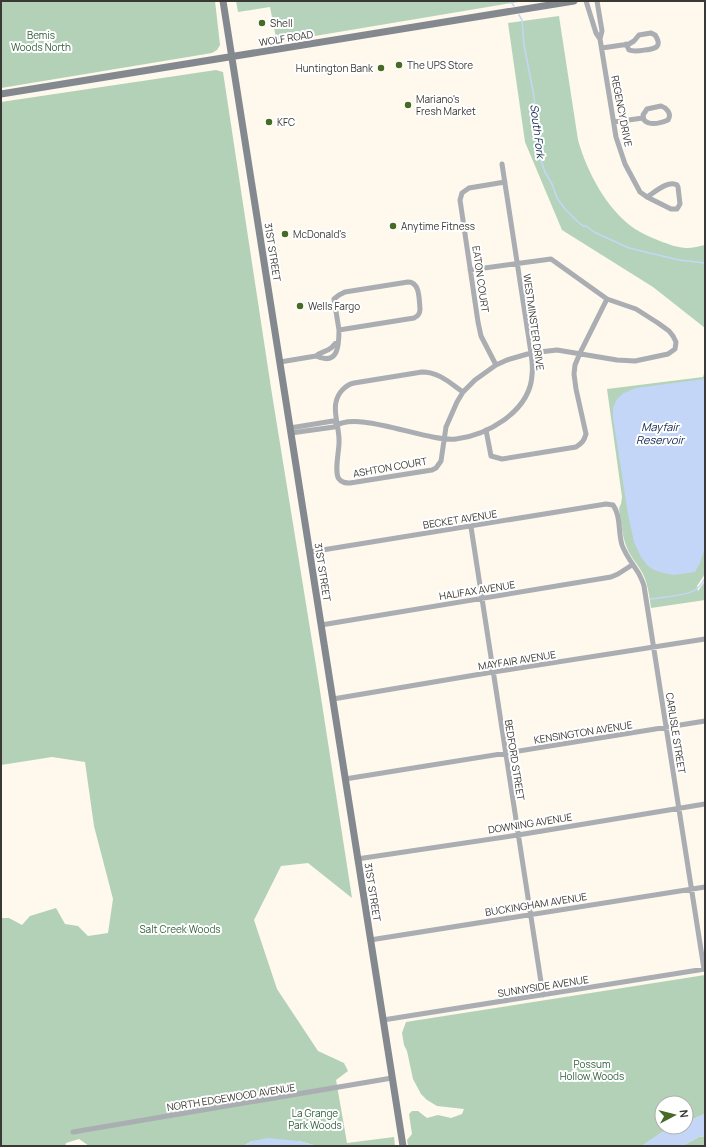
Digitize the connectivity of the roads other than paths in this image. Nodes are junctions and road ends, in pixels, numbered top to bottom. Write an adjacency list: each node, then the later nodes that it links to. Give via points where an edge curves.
1 (223, 1): 8 (main road, 31ST STREET)
2 (574, 1): 8 (main road, WOLF ROAD)
3 (586, 1): 5 (street, REGENCY DRIVE)
4 (597, 1): 5 (street, REGENCY DRIVE, via 602,31)
5 (600, 40): 7 (street, REGENCY DRIVE)
6 (626, 44): 6 (street, via 629,50 636,52 658,46 657,37 651,33 639,36); 7 (street)
7 (602, 48): 11 (street, REGENCY DRIVE)
8 (232, 57): 9 (main road, WOLF ROAD); 23 (main road, 31ST STREET)
9 (1, 94)
10 (642, 118): 10 (street, via 648,124 665,121 669,118 669,113 661,106 649,108); 11 (street)
11 (614, 122): 14 (street, REGENCY DRIVE, via 625,164 640,192)
12 (502, 164): 13 (street, WESTMINSTER DRIVE)
13 (505, 182): 15 (street, WESTMINSTER DRIVE); 16 (street, EATON COURT, via 469,188 462,193 460,200)
14 (647, 197): 14 (street, REGENCY DRIVE, via 668,184 675,184 678,187 679,207 671,209)
15 (517, 263): 16 (street); 17 (street, via 551,259); 20 (street, WESTMINSTER DRIVE)
16 (470, 270): 24 (street, EATON COURT, via 478,322)
17 (606, 300): 21 (street); 21 (street, ASHTON COURT, via 636,310 658,323 674,336 675,349 668,354 635,362)
18 (339, 330): 18 (street, via 417,317 420,312 417,287 408,282 339,295 334,299); 19 (street)
19 (338, 342): 22 (street); 22 (street, via 337,352 333,357 328,359)
20 (531, 353): 21 (street, ASHTON COURT, via 558,350); 24 (street, ASHTON COURT); 28 (street, WESTMINSTER DRIVE, via 532,375 528,392 510,415)
21 (580, 353): 28 (street, via 574,374 586,434 582,443 576,447 502,459 491,456)
22 (316, 356): 23 (street)
23 (280, 362): 27 (main road, 31ST STREET)
24 (496, 365): 25 (street, ASHTON COURT)
25 (463, 392): 26 (street, via 432,372 351,384 343,389 336,404); 29 (street, ASHTON COURT, via 450,417)
26 (338, 423): 27 (street, WESTMINSTER DRIVE, via 334,426); 29 (street, WESTMINSTER DRIVE, via 374,423); 29 (street, ASHTON COURT, via 336,473 339,480 345,483 432,470 441,462)
27 (291, 430): 32 (main road, 31ST STREET)
28 (486, 430): 29 (street, WESTMINSTER DRIVE, via 467,437)
29 (444, 438)
30 (613, 505): 31 (street, BECKET AVENUE, via 606,504); 33 (street, CARLISLE STREET, via 621,542)
31 (470, 527): 32 (street, BECKET AVENUE); 34 (street, BEDFORD STREET)
32 (310, 552): 35 (main road, 31ST STREET)
33 (632, 565): 34 (street, HALIFAX AVENUE, via 611,577); 37 (street, CARLISLE STREET, via 644,586)
34 (481, 598): 35 (street, HALIFAX AVENUE); 38 (street, BEDFORD STREET)
35 (321, 625): 39 (main road, 31ST STREET)
36 (705, 639): 37 (street, MAYFAIR AVENUE)
37 (654, 647): 38 (street, MAYFAIR AVENUE); 41 (street, CARLISLE STREET)
38 (493, 672): 39 (street, MAYFAIR AVENUE); 42 (street, BEDFORD STREET)
39 (333, 700): 43 (main road, 31ST STREET)
40 (705, 722): 41 (street, KENSINGTON AVENUE)
41 (666, 728): 42 (street, KENSINGTON AVENUE); 45 (street, CARLISLE STREET)
42 (506, 754): 43 (street, KENSINGTON AVENUE); 46 (street, BEDFORD STREET)
43 (345, 779): 47 (main road, 31ST STREET)
44 (705, 804): 45 (street, DOWNING AVENUE)
45 (678, 808): 46 (street, DOWNING AVENUE); 49 (street, CARLISLE STREET)
46 (518, 835): 47 (street, DOWNING AVENUE); 50 (street, BEDFORD STREET)
47 (357, 859): 51 (main road, 31ST STREET)
48 (705, 887): 49 (street, BUCKINGHAM AVENUE)
49 (692, 889): 50 (street, BUCKINGHAM AVENUE); 52 (street, CARLISLE STREET)
50 (530, 915): 51 (street, BUCKINGHAM AVENUE); 53 (street, BEDFORD STREET)
51 (370, 940): 54 (main road, 31ST STREET)
52 (704, 969): 53 (street, SUNNYSIDE AVENUE)
53 (543, 995): 54 (street, SUNNYSIDE AVENUE)
54 (383, 1020): 55 (main road, 31ST STREET)
55 (392, 1078): 56 (street, NORTH EDGEWOOD AVENUE); 57 (main road, 31ST STREET)
56 (72, 1132)
57 (403, 1146)

